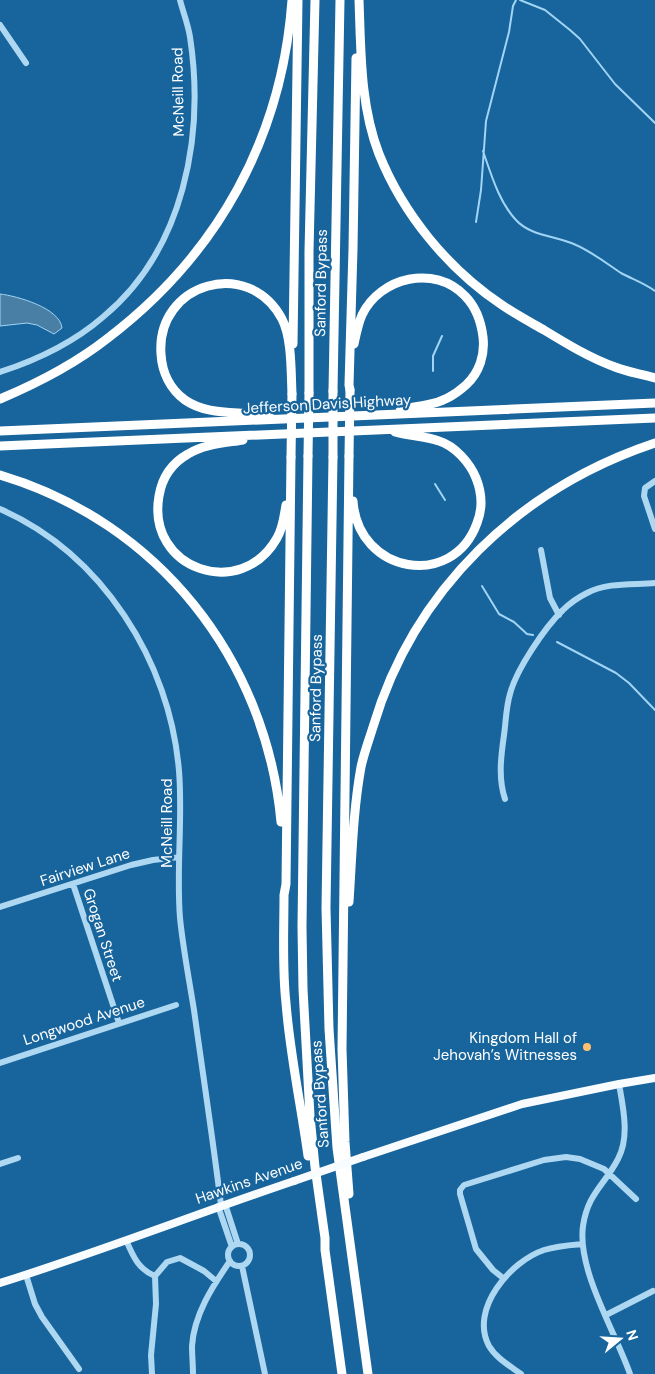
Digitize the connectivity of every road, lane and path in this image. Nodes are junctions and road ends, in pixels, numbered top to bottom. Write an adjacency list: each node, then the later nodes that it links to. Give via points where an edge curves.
1 (180, 0): 9 (street, McNeill Road, via 190,35 194,122 188,170 176,213 141,275 105,316 58,348)
2 (292, 0): 13 (highway, via 279,81 262,136 236,193 205,241 165,289 108,339 66,367)
3 (298, 0): 12 (highway)
4 (315, 0): 51 (highway, Sanford Bypass, bridge, via 302,927 310,1116)
5 (340, 0): 59 (highway, Sanford Bypass, bridge, via 326,908 332,1090)
6 (358, 0): 10 (highway, via 364,94 370,125 389,176 415,220 439,250 502,305 582,352 614,367); 11 (highway)
7 (0, 25): 8 (street)
8 (26, 63)
9 (0, 372)
10 (655, 378)
11 (349, 388): 15 (highway, via 356,332 362,315 377,295 402,280 416,278 448,284 464,294 482,327 485,349 477,371 467,384 440,401); 23 (highway, bridge)
12 (292, 394): 17 (highway, via 288,340 283,320 270,302 256,292 243,286 211,284 184,297 170,314 161,338 161,358 166,378 176,392 195,406); 24 (highway, bridge)
13 (0, 399)
14 (655, 403): 15 (highway, Jefferson Davis Highway)
15 (390, 414): 17 (highway, Jefferson Davis Highway)
16 (655, 418): 18 (highway, Jefferson Davis Highway)
17 (277, 420): 19 (highway, Jefferson Davis Highway)
18 (388, 430): 20 (highway, Jefferson Davis Highway); 23 (highway, via 440,441 466,460 474,474 480,487 480,516 470,538 453,554 438,562 420,565 394,561 374,549 359,528)
19 (0, 431)
20 (262, 434): 22 (highway, Jefferson Davis Highway); 24 (highway, via 205,446 179,460 168,472 160,488 157,508 167,545 179,557 194,566 223,573 254,564 278,537 284,519)
21 (655, 443): 37 (highway, via 622,454 565,482 516,516 471,557 420,622 381,700 362,765)
22 (0, 446)
23 (349, 456): 37 (highway)
24 (291, 460): 35 (highway)
25 (0, 475): 35 (highway, via 59,497 122,536 168,575 216,632 247,690 269,751 280,810)
26 (655, 481): 28 (street, via 645,488 644,496)
27 (0, 509): 33 (street, McNeill Road, via 41,532 71,555 114,600 142,642 164,696 178,750 181,790)
28 (655, 529)
29 (541, 550): 31 (street, via 550,598)
30 (655, 583): 31 (street, via 600,588 577,599)
31 (559, 615): 32 (street, via 524,663 510,692 501,751)
32 (505, 799)
33 (179, 857): 34 (street, Fairview Lane, via 130,865); 47 (street, McNeill Road, via 180,917)
34 (73, 884): 36 (street, Fairview Lane); 39 (street, Grogan Street)
35 (284, 895): 51 (highway, via 286,1010 320,1237)
36 (0, 907)
37 (343, 960): 59 (highway, via 344,1132)
38 (176, 1004): 39 (street, Longwood Avenue)
39 (119, 1023): 40 (street, Longwood Avenue)
40 (0, 1063)
41 (655, 1078): 42 (main road, Hawkins Avenue)
42 (619, 1084): 45 (street, via 624,1120 622,1145 619,1158); 47 (main road, Hawkins Avenue, bridge, via 522,1104)
43 (18, 1158): 44 (street)
44 (0, 1164)
45 (608, 1173): 46 (street); 49 (street, via 586,1209); 56 (street, via 580,1159 558,1157 462,1186 460,1194 476,1249)
46 (636, 1198)
47 (222, 1205): 48 (main road, Hawkins Avenue); 50 (street, McNeill Road)
48 (126, 1240): 54 (main road, Hawkins Avenue); 55 (street, via 139,1266)
49 (582, 1244): 56 (street, via 556,1247 532,1255); 61 (street, via 588,1272)
50 (235, 1246): 52 (street, via 228,1254); 53 (street, via 247,1248 250,1254)
51 (325, 1250): 66 (highway, Sanford Bypass)
52 (230, 1261): 53 (street); 57 (street)
53 (242, 1266): 65 (street)
54 (26, 1275): 58 (main road, Hawkins Avenue); 62 (street, via 42,1317)
55 (155, 1276): 57 (street, via 167,1262 180,1258); 63 (street)
56 (504, 1278): 68 (street, via 488,1306 484,1324 486,1336 498,1356)
57 (216, 1281): 64 (street, via 195,1325)
58 (0, 1284)
59 (356, 1289): 67 (highway, Sanford Bypass)
60 (653, 1291): 61 (street)
61 (606, 1315): 69 (street)
62 (78, 1369)
63 (152, 1374)
64 (193, 1374)
65 (265, 1374)
66 (342, 1374)
67 (368, 1374)
68 (521, 1374)
69 (630, 1374)

